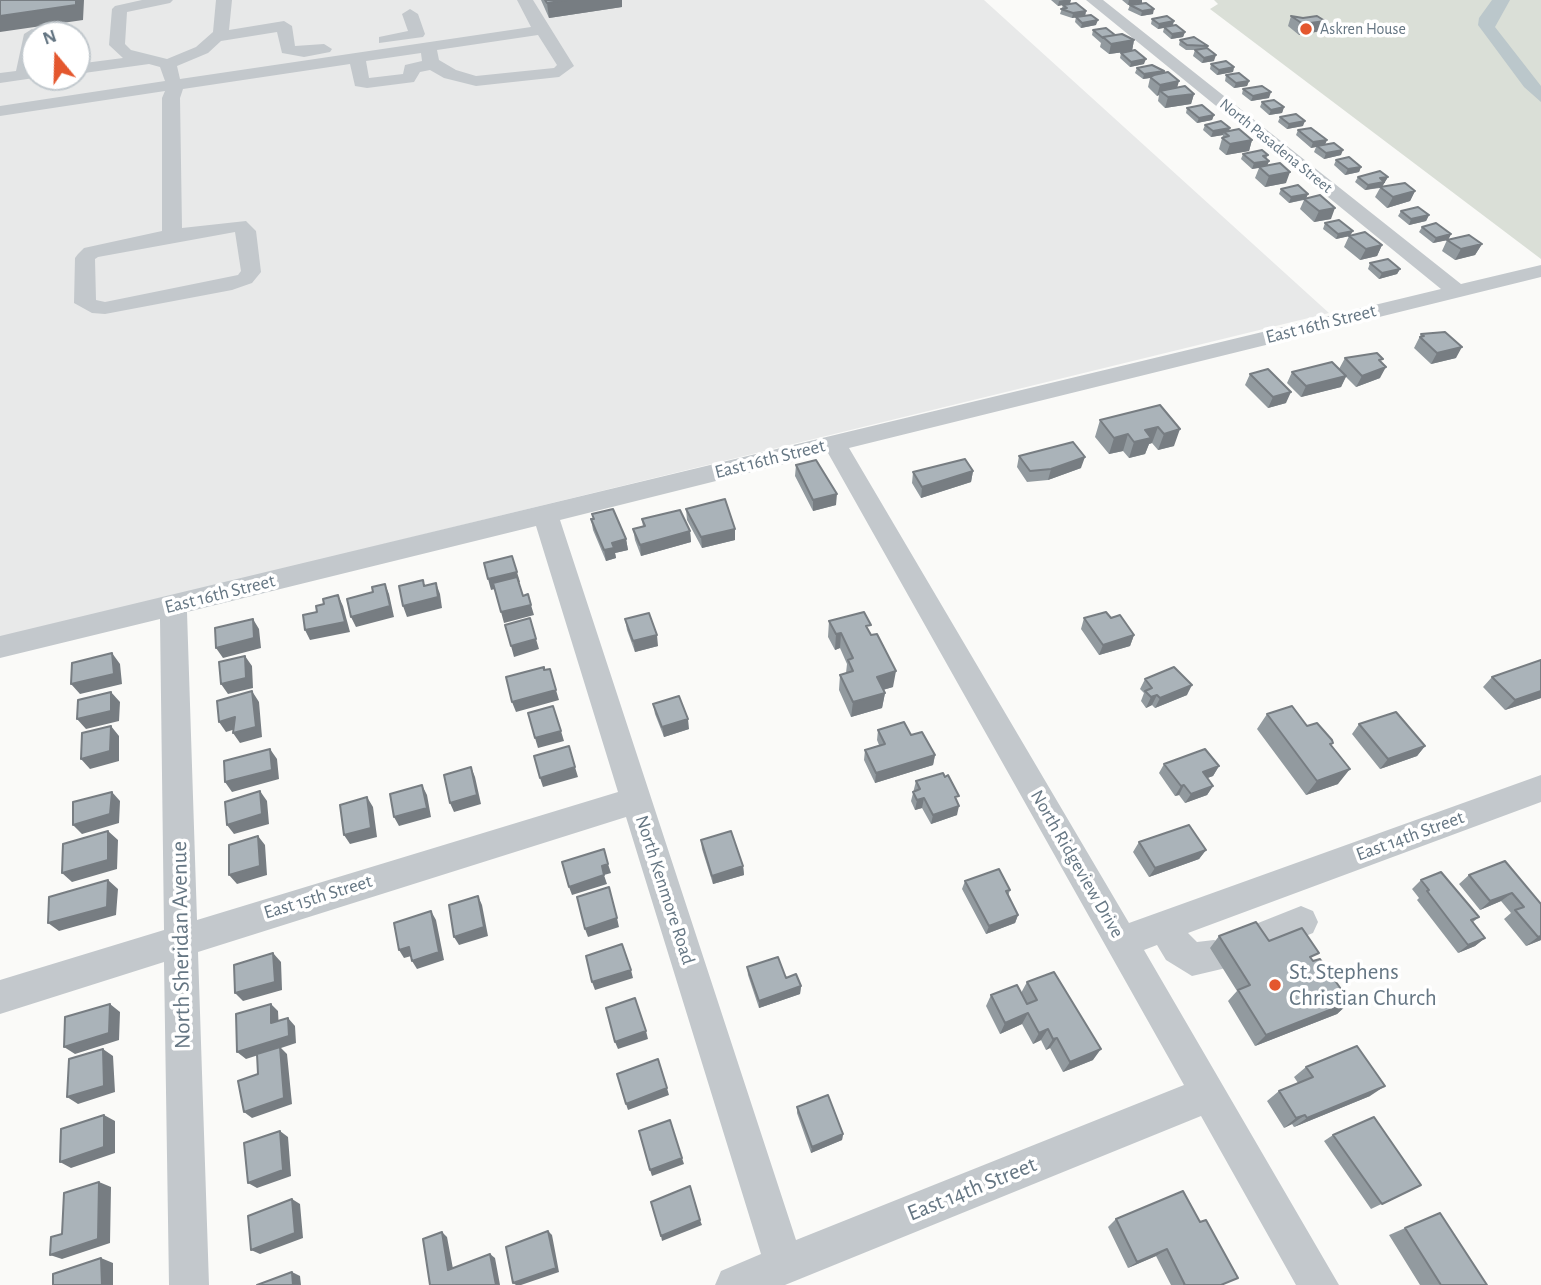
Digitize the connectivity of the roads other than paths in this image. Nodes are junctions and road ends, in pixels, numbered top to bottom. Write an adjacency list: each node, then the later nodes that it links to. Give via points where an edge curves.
1 (165, 0): 10 (street, via 126,6 118,13 117,46)
2 (224, 0): 7 (street)
3 (525, 0): 6 (street)
4 (1094, 0): 20 (street, North Pasadena Street)
5 (410, 14): 7 (street, via 417,31 413,36 304,52 288,50 284,26)
6 (541, 30): 8 (street); 12 (street, via 566,66 559,72 488,82 450,74)
7 (218, 37): 11 (street, via 202,50)
8 (428, 47): 9 (street); 12 (street)
9 (357, 58): 12 (street, via 362,82 367,83 408,78 411,69); 16 (street)
10 (143, 61): 11 (street); 13 (street)
11 (168, 64): 16 (street)
12 (433, 64)
13 (91, 67)
14 (21, 75): 15 (street)
15 (0, 78)
16 (174, 92): 17 (street, via 15,122 21,108); 18 (street)
17 (0, 111)
18 (172, 235): 18 (street, via 239,225 246,231 251,272 232,284 105,308 85,303 85,258 91,252)
19 (1541, 271): 20 (street, East 16th Street)
20 (1457, 291): 21 (street, East 16th Street)
21 (834, 443): 22 (street, East 16th Street); 30 (street, North Ridgeview Drive)
22 (545, 514): 23 (street, East 16th Street); 26 (street, North Kenmore Road)
23 (173, 605): 24 (street, East 16th Street); 29 (street, North Sheridan Avenue)
24 (0, 647)
25 (1541, 788): 28 (street, East 14th Street)
26 (636, 800): 29 (street, East 15th Street); 35 (street, North Kenmore Road)
27 (1301, 922): 31 (street)
28 (1164, 926): 30 (street, East 14th Street); 32 (street, via 1178,948 1192,959)
29 (181, 940): 33 (street, East 15th Street); 36 (street, North Sheridan Avenue)
30 (1121, 942): 34 (street, North Ridgeview Drive)
31 (1250, 942)
32 (1214, 956)
33 (0, 997)
34 (1209, 1094): 35 (street, East 14th Street); 38 (street, North Ridgeview Drive)
35 (784, 1265): 37 (street, East 14th Street)
36 (189, 1285)
37 (735, 1285)
38 (1319, 1285)

